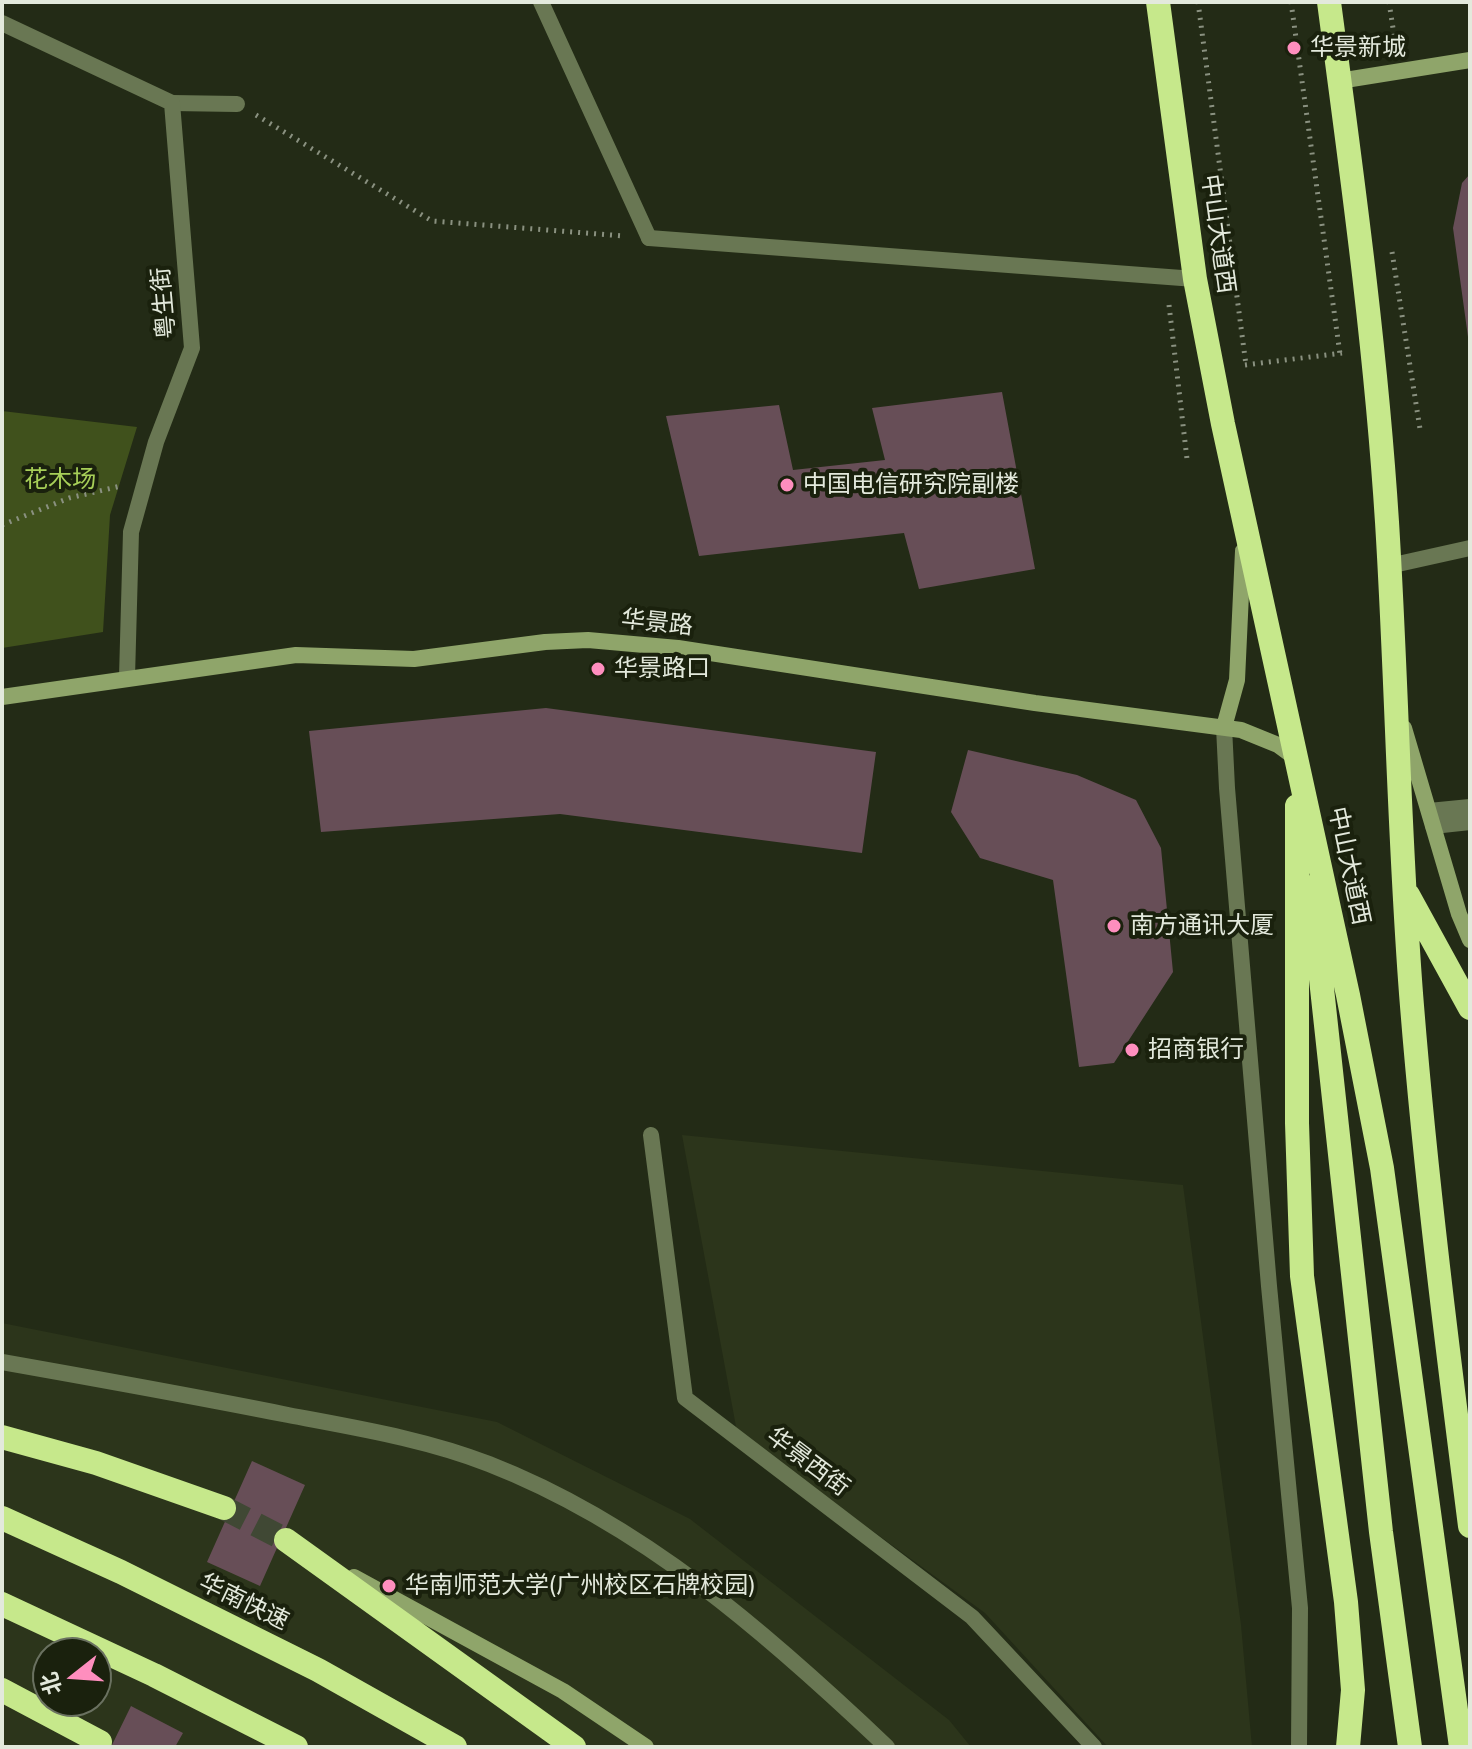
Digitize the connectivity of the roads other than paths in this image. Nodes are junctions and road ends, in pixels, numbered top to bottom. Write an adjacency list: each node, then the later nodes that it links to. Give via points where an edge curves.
1 (541, 2): 9 (street, via 649,238)
2 (1158, 2): 9 (highway, 中山大道西)
3 (1329, 2): 6 (highway, 中山大道西)
4 (2, 23): 7 (street)
5 (1470, 60): 6 (street)
6 (1339, 81): 12 (highway, 中山大道西, via 1375,377)
7 (172, 103): 8 (street); 13 (street, 粤生街, via 192,348 156,442 131,532)
8 (237, 104)
9 (1195, 279): 10 (highway, 中山大道西)
10 (1245, 520): 16 (street, via 1237,680); 17 (highway, 中山大道西)
11 (1470, 548): 12 (street)
12 (1389, 566): 14 (highway, 中山大道西)
13 (127, 677): 15 (street, 华景路); 16 (street, 华景路, via 296,655 414,659 588,640 678,648)
14 (1394, 695): 19 (street); 21 (highway, 中山大道西)
15 (2, 697)
16 (1224, 727): 17 (street, 华景路, via 1260,737); 40 (street, via 1300,1608)
17 (1297, 759): 41 (highway, via 1302,1276 1349,1630 1353,1690); 42 (highway, via 1381,1532); 43 (highway, 中山大道西, via 1382,1168)
18 (1470, 807): 19 (street)
19 (1431, 818): 20 (street); 22 (street)
20 (1470, 822)
21 (1404, 889): 23 (highway); 29 (highway, 中山大道西, via 1425,1158)
22 (1470, 940)
23 (1470, 1008)
24 (651, 1135): 39 (street, 华景西街, via 685,1398 972,1617)
25 (2, 1362): 38 (street, via 343,1425 488,1464 566,1499 648,1547 736,1612)
26 (2, 1437): 27 (highway)
27 (224, 1508)
28 (2, 1518): 35 (highway, 华南快速, via 318,1670)
29 (1470, 1526)
30 (286, 1540): 36 (highway); 37 (street, via 563,1691)
31 (2, 1604): 34 (highway)
32 (2, 1690): 33 (highway)
33 (100, 1742)
34 (296, 1747)
35 (455, 1747)
36 (574, 1747)
37 (646, 1747)
38 (887, 1747)
39 (1094, 1747)
40 (1299, 1747)
41 (1348, 1747)
42 (1410, 1747)
43 (1461, 1747)

